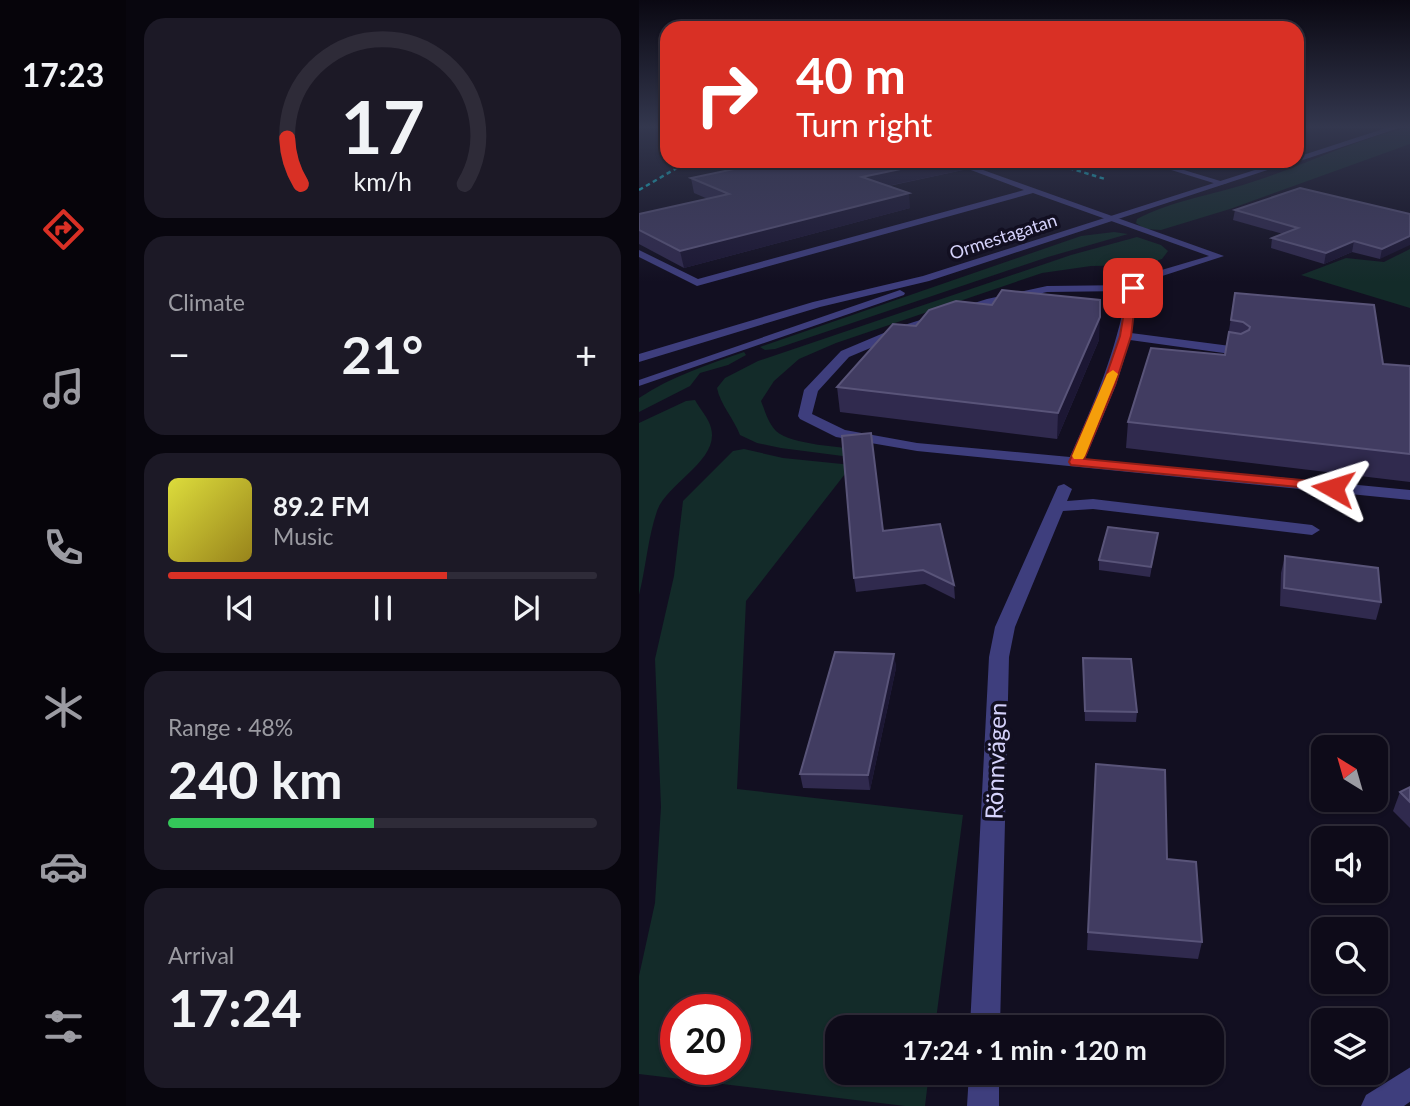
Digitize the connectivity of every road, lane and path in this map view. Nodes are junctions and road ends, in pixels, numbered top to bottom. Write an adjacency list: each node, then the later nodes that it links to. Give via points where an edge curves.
1 (1001, 179): 5 (street)
2 (1208, 179): 4 (street)
3 (1237, 179): 4 (street, Ormestagatan)
4 (1223, 183): 6 (street, Ormestagatan)
5 (1033, 190): 6 (street); 7 (street, via 697,283)
6 (1113, 220): 8 (street, Ormestagatan); 9 (street, via 1219,256 1152,276)
7 (639, 254)
8 (925, 279): 12 (street, Ormestagatan, via 834,300); 14 (street, Ormestagatan, via 902,292)
9 (1133, 288): 10 (street); 15 (street, via 1047,289 991,301 902,330 845,354 811,390 805,416 841,434 917,447)
10 (1125, 336): 11 (street); 15 (street)
11 (1238, 351)
12 (639, 358)
13 (639, 367): 14 (street, via 644,374)
14 (641, 384)
15 (1076, 462): 16 (street)
16 (1410, 495)
17 (1312, 530): 18 (street, Rönnvägen, via 1060,498 1005,627 999,657)
18 (985, 1015)
19 (1410, 1082): 22 (street)
20 (984, 1085): 21 (street)
21 (983, 1106)
22 (1377, 1106)

